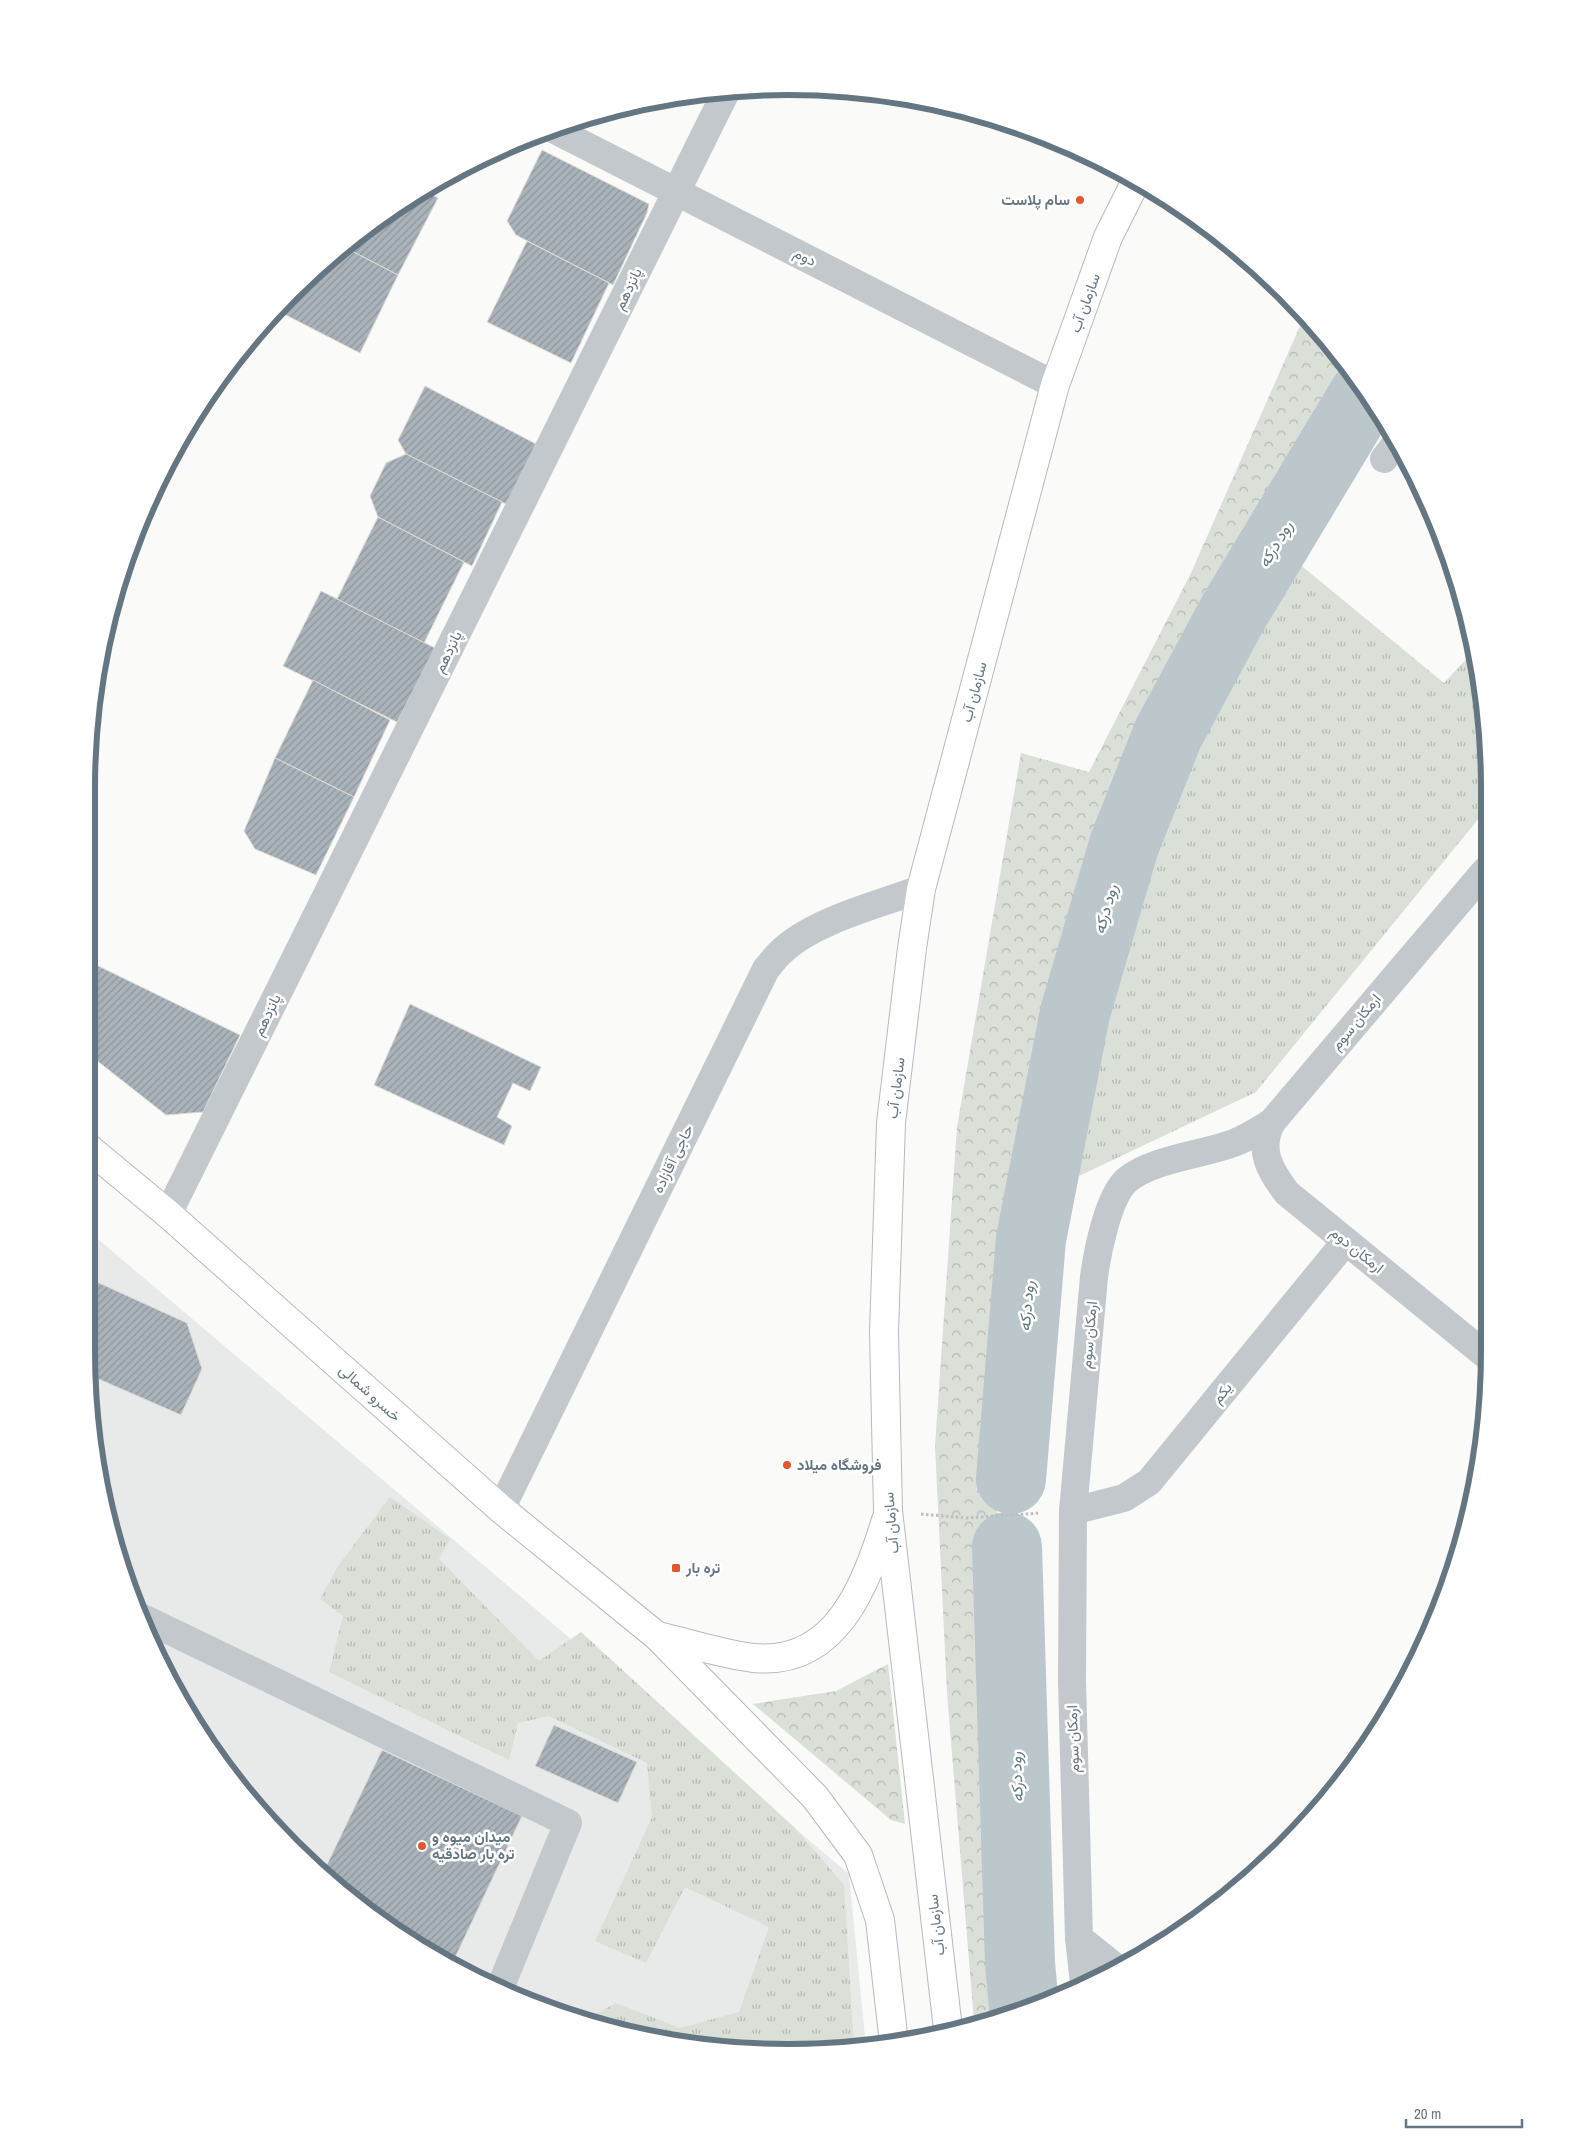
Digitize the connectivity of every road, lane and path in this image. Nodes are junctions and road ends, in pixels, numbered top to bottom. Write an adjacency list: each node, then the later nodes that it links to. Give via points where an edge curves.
1 (723, 98): 4 (street, پانزدهم)
2 (562, 133): 4 (street, دوم)
3 (1133, 187): 5 (main road, سازمان آب, via 1108,237)
4 (677, 192): 5 (street, دوم); 10 (street, پانزدهم)
5 (1055, 385): 7 (main road, سازمان آب)
6 (1481, 876): 8 (street, ارمکان سوم)
7 (921, 889): 13 (street, حاجی آقازاده, via 824,924 795,940 766,969); 14 (main road, سازمان آب, via 891,1123 884,1332)
8 (1272, 1122): 11 (street, ارمکان دوم, via 1267,1131 1265,1154 1276,1179 1287,1193); 15 (street, ارمکان سوم, via 1231,1144 1137,1173 1125,1181 1117,1193 1098,1249)
9 (95, 1153): 10 (main road, خسرو شمالی)
10 (168, 1214): 13 (main road, خسرو شمالی)
11 (1346, 1241): 12 (street, ارمکان دوم); 15 (street, یکم, via 1149,1482 1124,1498)
12 (1481, 1351)
13 (501, 1509): 18 (main road, خسرو شمالی)
14 (888, 1511): 16 (path, via 966,1518); 18 (main road, via 876,1551 852,1605 836,1628 811,1646 785,1657 754,1658); 23 (main road, سازمان آب)
15 (1073, 1511): 19 (street, ارمکان سوم, via 1072,1680)
16 (1043, 1512)
17 (150, 1621): 22 (street, via 568,1823)
18 (657, 1636): 24 (main road, via 815,1798 858,1855 880,1920)
19 (1079, 1938): 20 (street); 21 (street, ارمکان سوم)
20 (1111, 1964)
21 (1083, 1978)
22 (502, 1982)
23 (948, 2025)
24 (893, 2036)

